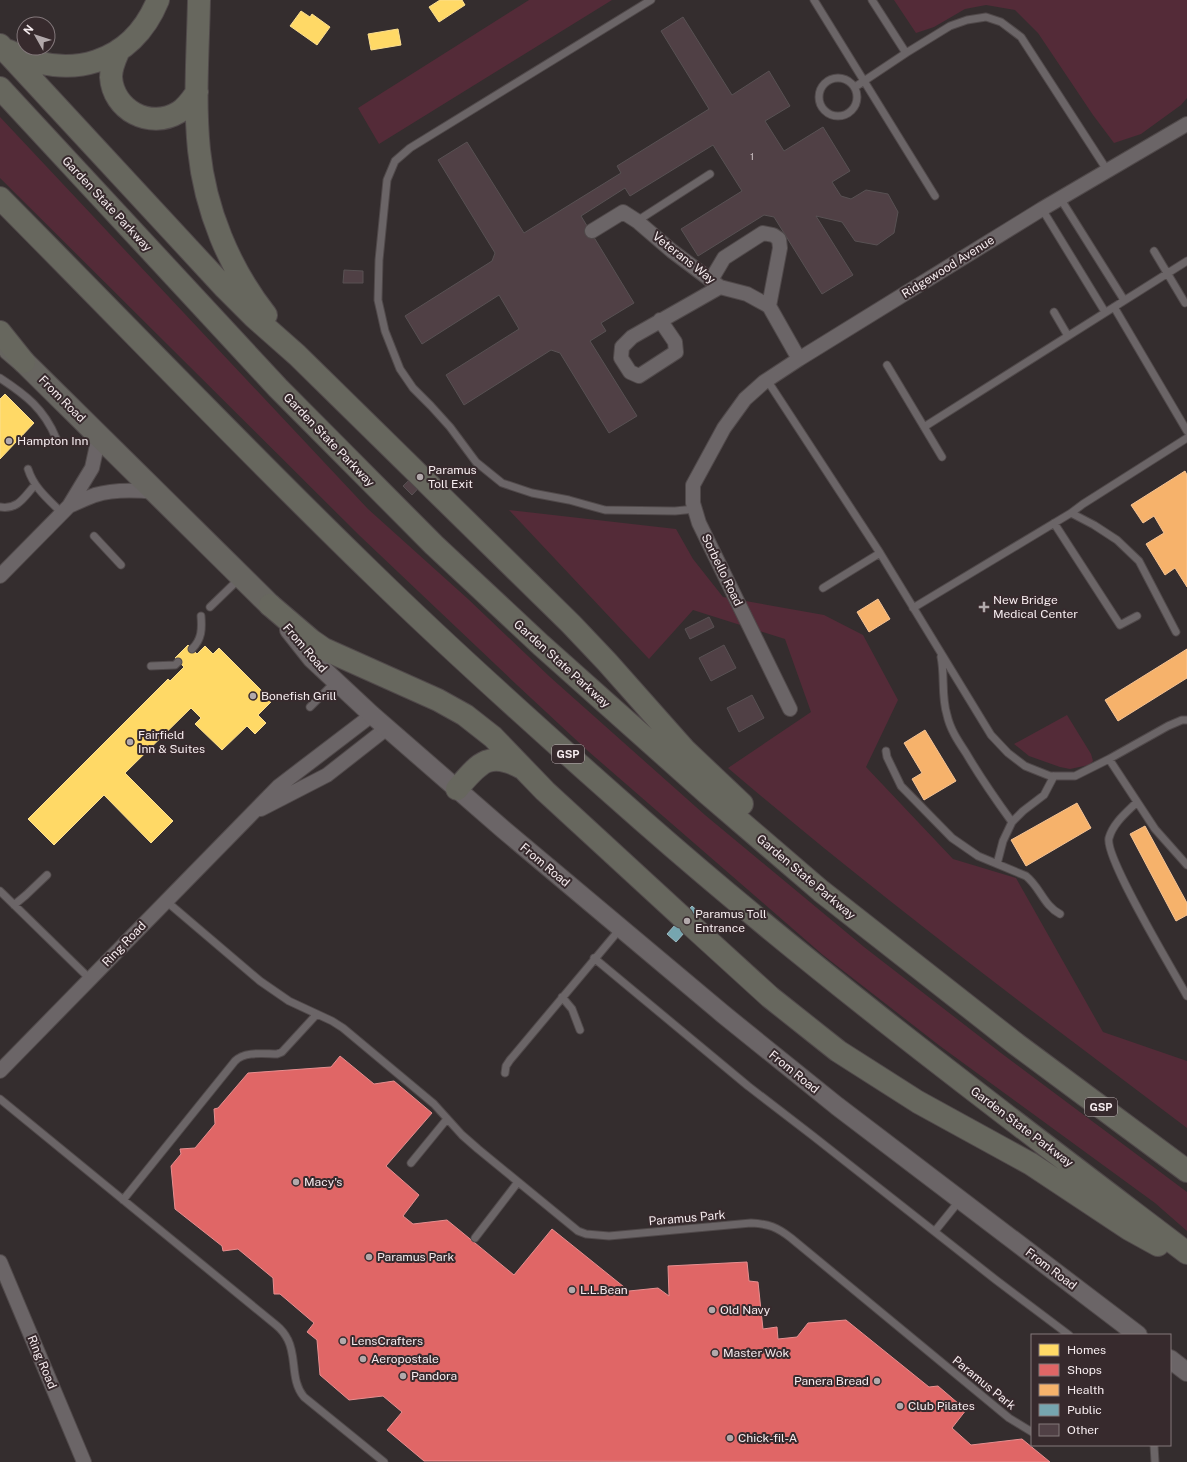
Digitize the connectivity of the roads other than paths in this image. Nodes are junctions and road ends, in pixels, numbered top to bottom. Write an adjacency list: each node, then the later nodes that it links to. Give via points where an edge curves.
1 (158, 0): 7 (highway, via 153,13 138,35)
2 (200, 0): 12 (highway)
3 (651, 0): 54 (lane, via 416,144 395,161 387,180 378,300 385,331 400,369 412,388 450,427 476,462 502,484 532,494 606,510)
4 (814, 0): 9 (lane)
5 (872, 0): 8 (lane)
6 (1, 46): 7 (highway, via 32,61 61,66 99,61); 36 (highway, via 225,288)
7 (119, 50): 12 (highway, via 112,67 112,85 121,102 134,114 152,119 169,117 185,108)
8 (906, 53): 9 (lane); 14 (lane, via 950,26 967,20 986,17 1001,22 1022,37)
9 (864, 80): 10 (lane); 16 (lane)
10 (855, 87): 10 (lane, via 842,79 828,81 819,93 821,108 833,116 841,117 848,114 857,102)
11 (0, 88): 95 (highway, Garden State Parkway / GSP, via 257,366 428,540 618,716)
12 (197, 92): 36 (highway, via 197,127 202,171 220,234 228,254 262,310)
13 (1187, 124): 14 (street, Ridgewood Avenue)
14 (1108, 170): 18 (street, Ridgewood Avenue)
15 (710, 174): 20 (lane)
16 (935, 196)
17 (0, 198): 113 (highway, Garden State Parkway / GSP, via 371,572 645,823 874,1013)
18 (1060, 198): 19 (street, Ridgewood Avenue); 26 (lane)
19 (1042, 209): 31 (lane); 37 (street, Ridgewood Avenue)
20 (637, 220): 21 (street, Veterans Way, via 623,212); 25 (street, Veterans Way, via 672,251)
21 (592, 231)
22 (1154, 251): 24 (lane)
23 (1187, 261): 24 (lane)
24 (1167, 274): 26 (lane); 27 (lane)
25 (716, 283): 28 (street, Veterans Way, via 747,294); 28 (street, via 724,258 762,233 773,235 779,239 780,248); 32 (street)
26 (1124, 300): 29 (lane)
27 (1185, 303)
28 (770, 306): 37 (street)
29 (1114, 307): 31 (lane); 44 (lane)
30 (1054, 312): 34 (lane)
31 (1105, 312): 34 (lane)
32 (660, 320)
33 (0, 332): 38 (highway)
34 (1068, 336): 42 (lane)
35 (0, 342): 38 (main road, From Road)
36 (297, 355): 95 (highway, via 570,624 703,768 765,825)
37 (799, 359): 41 (street, Ridgewood Avenue)
38 (24, 362): 45 (main road, From Road)
39 (887, 365): 42 (lane)
40 (0, 378): 46 (lane, via 37,407 45,416)
41 (767, 380): 43 (street, Ridgewood Avenue, via 745,399); 58 (lane)
42 (924, 426): 48 (lane)
43 (724, 428): 54 (street, Sorbello Road, via 693,485)
44 (1186, 429)
45 (99, 436): 51 (main road, From Road); 53 (street, via 92,468)
46 (56, 438)
47 (1187, 438): 55 (lane)
48 (942, 457)
49 (28, 469): 50 (lane)
50 (35, 485): 52 (lane, via 12,508); 53 (lane)
51 (155, 492): 53 (street, via 127,490 106,493); 61 (main road, From Road)
52 (0, 507)
53 (66, 509): 60 (street)
54 (695, 509): 75 (street, Sorbello Road, via 699,523)
55 (1071, 513): 56 (lane); 68 (lane, via 1117,540 1139,561)
56 (1054, 523): 65 (lane); 67 (lane, via 1120,626)
57 (94, 536): 59 (lane)
58 (880, 553): 62 (lane); 65 (lane)
59 (121, 565)
60 (0, 576)
61 (242, 577): 63 (main road, From Road); 64 (lane)
62 (823, 588)
63 (270, 606): 73 (street, From Road, via 312,658); 81 (highway, via 324,649 423,692 459,711 493,737)
64 (210, 607)
65 (913, 608): 70 (lane)
66 (201, 616): 69 (lane, via 202,628 198,642)
67 (1137, 616)
68 (1176, 632)
69 (192, 649)
70 (941, 653): 82 (lane, via 990,735 1025,766); 86 (lane, via 944,705 953,732 975,770)
71 (178, 662): 72 (lane, via 176,665)
72 (151, 666)
73 (335, 681): 74 (lane); 76 (street, From Road)
74 (310, 707)
75 (790, 709)
76 (372, 715): 78 (street, From Road); 85 (street, Ring Road, via 279,786)
77 (1187, 720): 80 (lane, via 1168,726)
78 (388, 728): 83 (street, From Road); 85 (street, via 327,775)
79 (886, 751): 87 (lane, via 901,786 952,838 978,856)
80 (1109, 760): 82 (lane, via 1075,776); 84 (lane)
81 (524, 769): 83 (highway, via 505,760 490,760 474,770); 114 (highway, via 770,997 838,1051 918,1102 1031,1164 1129,1229)
82 (1054, 776): 86 (lane, via 1044,795)
83 (457, 789): 94 (street, From Road)
84 (1137, 802): 88 (lane, via 1155,829); 98 (lane, via 1112,830 1108,839 1110,851 1121,876)
85 (249, 816): 91 (street, Ring Road)
86 (1012, 822): 87 (lane)
87 (996, 864): 93 (lane, via 1030,878 1054,911)
88 (1187, 865)
89 (47, 875): 92 (lane)
90 (0, 892): 92 (lane)
91 (166, 901): 97 (street, Ring Road); 100 (lane, Paramus Park, via 260,981 289,1001)
92 (14, 905): 97 (lane)
93 (1060, 914)
94 (620, 928): 96 (lane); 110 (street, From Road, via 837,1106)
95 (877, 936): 107 (highway, Garden State Parkway / GSP, via 1016,1044)
96 (594, 958): 99 (lane); 111 (lane, via 748,1086)
97 (90, 979): 102 (street, Ring Road)
98 (1187, 996)
99 (562, 997): 101 (lane, via 572,1010); 103 (lane, via 510,1060)
100 (317, 1014): 105 (lane, Paramus Park, via 343,1028 434,1104); 109 (lane, via 282,1052 240,1056)
101 (580, 1030)
102 (0, 1071)
103 (505, 1073)
104 (0, 1099): 109 (lane)
105 (447, 1119): 106 (lane); 108 (lane, Paramus Park, via 462,1135)
106 (411, 1162)
107 (1187, 1171)
108 (518, 1182): 112 (lane); 118 (lane, Paramus Park, via 571,1226 586,1234 609,1236 751,1223 773,1226 791,1238 1009,1418)
109 (123, 1200): 121 (lane, via 283,1332 290,1344 299,1391)
110 (960, 1200): 111 (lane); 117 (street, From Road)
111 (935, 1231): 116 (lane)
112 (475, 1238)
113 (1187, 1253)
114 (1187, 1261)
115 (0, 1262): 120 (street, Ring Road)
116 (1068, 1334)
117 (1137, 1334)
118 (1031, 1431)
119 (1154, 1446): 122 (lane)
120 (84, 1462)
121 (384, 1462)
122 (1155, 1462)

